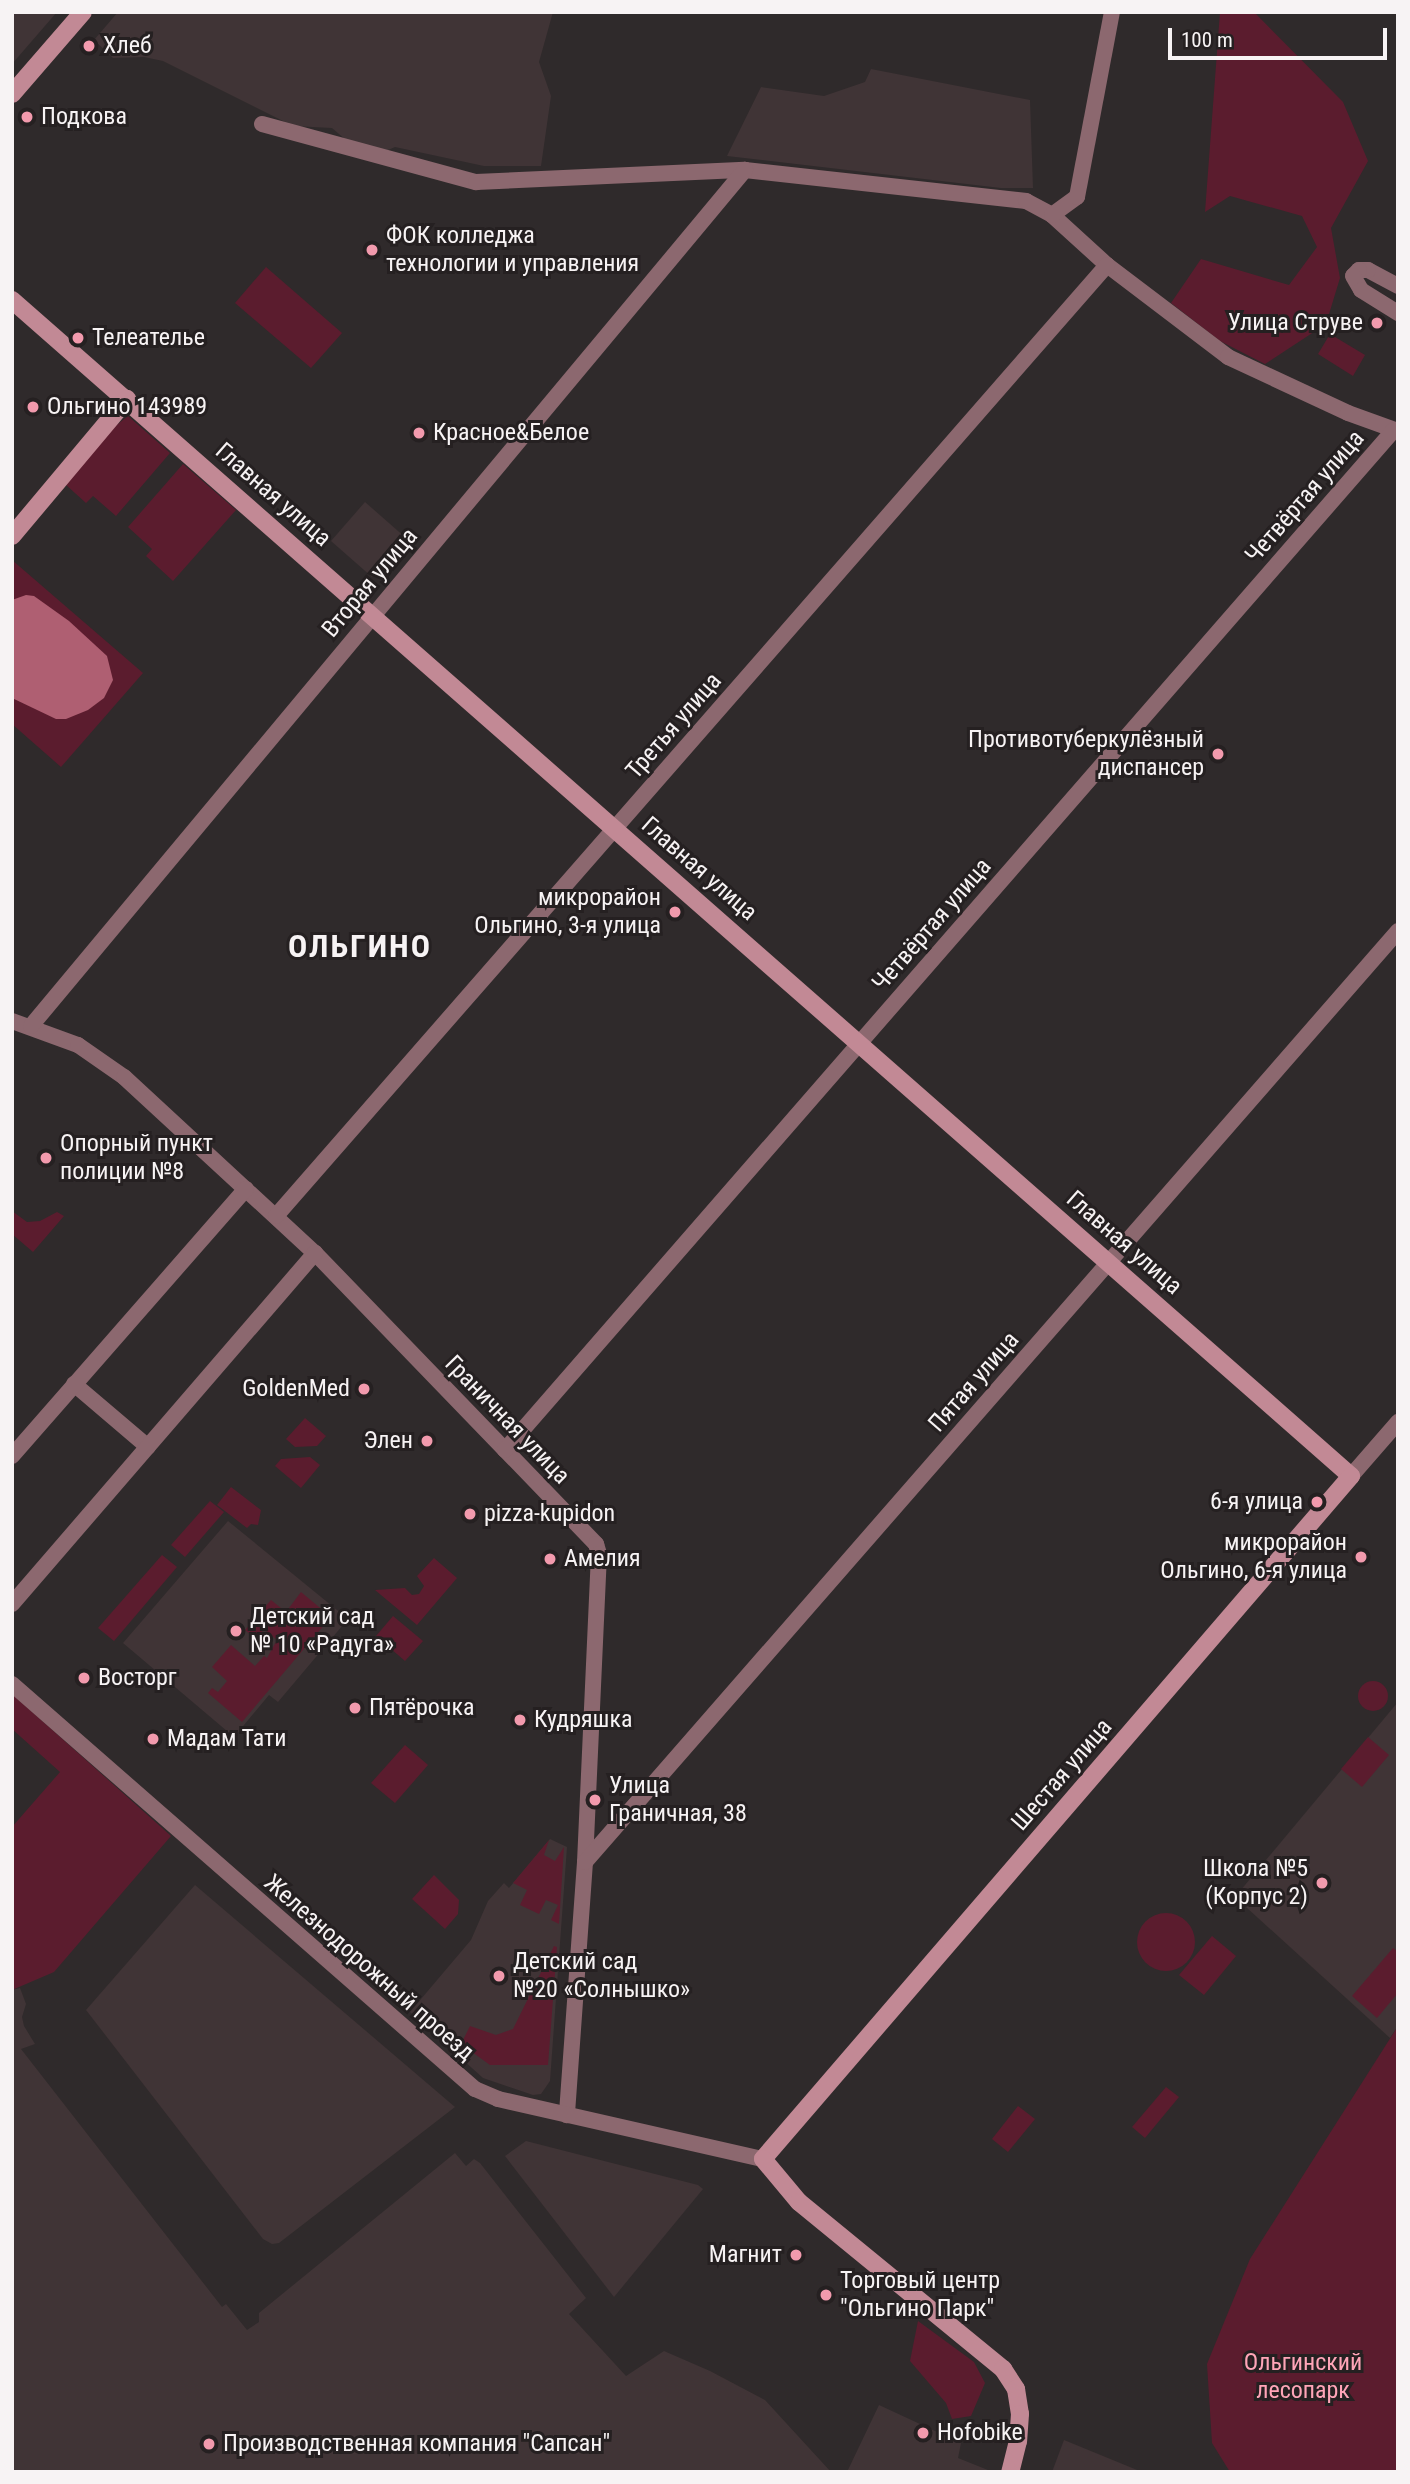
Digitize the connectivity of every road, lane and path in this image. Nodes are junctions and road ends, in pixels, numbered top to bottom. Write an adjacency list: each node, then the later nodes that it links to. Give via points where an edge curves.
1 (83, 12): 3 (street)
2 (1112, 12): 6 (street, via 1077,197)
3 (12, 94)
4 (262, 124): 5 (street, via 476,182)
5 (745, 170): 6 (street, via 1026,201); 14 (street, Вторая улица)
6 (1052, 215): 7 (street)
7 (1107, 265): 12 (street, via 1228,357 1348,413); 15 (street, Третья улица)
8 (1398, 286): 10 (street, via 1368,270 1353,276 1361,290)
9 (12, 300): 11 (street, Главная улица)
10 (1398, 313)
11 (127, 399): 13 (street); 14 (street, Главная улица)
12 (1396, 430): 19 (street, Четвёртая улица)
13 (12, 536)
14 (373, 616): 15 (street, Главная улица); 18 (street, Вторая улица)
15 (615, 828): 19 (street, Главная улица); 21 (street, Третья улица)
16 (1398, 931): 23 (street, Пятая улица)
17 (12, 1021): 18 (street, Граничная улица)
18 (30, 1026): 20 (street, Граничная улица, via 78,1045 108,1064)
19 (860, 1043): 23 (street, Главная улица); 27 (street, Четвёртая улица)
20 (246, 1189): 21 (street, Граничная улица); 24 (street)
21 (276, 1216): 22 (street, Граничная улица)
22 (315, 1253): 26 (street); 27 (street, Граничная улица)
23 (1108, 1262): 29 (street, Главная улица); 32 (street, Пятая улица)
24 (74, 1384): 26 (street); 28 (street)
25 (1398, 1422): 29 (street, Шестая улица)
26 (148, 1447): 30 (street)
27 (505, 1450): 32 (street, Граничная улица, via 596,1544 599,1554)
28 (12, 1456)
29 (1351, 1476): 34 (street, Шестая улица)
30 (12, 1604)
31 (12, 1684): 33 (street, Железнодорожный проезд, via 465,2082 486,2095)
32 (585, 1863): 33 (street, Граничная улица)
33 (566, 2115): 34 (street, Железнодорожный проезд)
34 (763, 2159): 35 (street, via 799,2202 1003,2369 1016,2389 1020,2414)
35 (1010, 2472)

